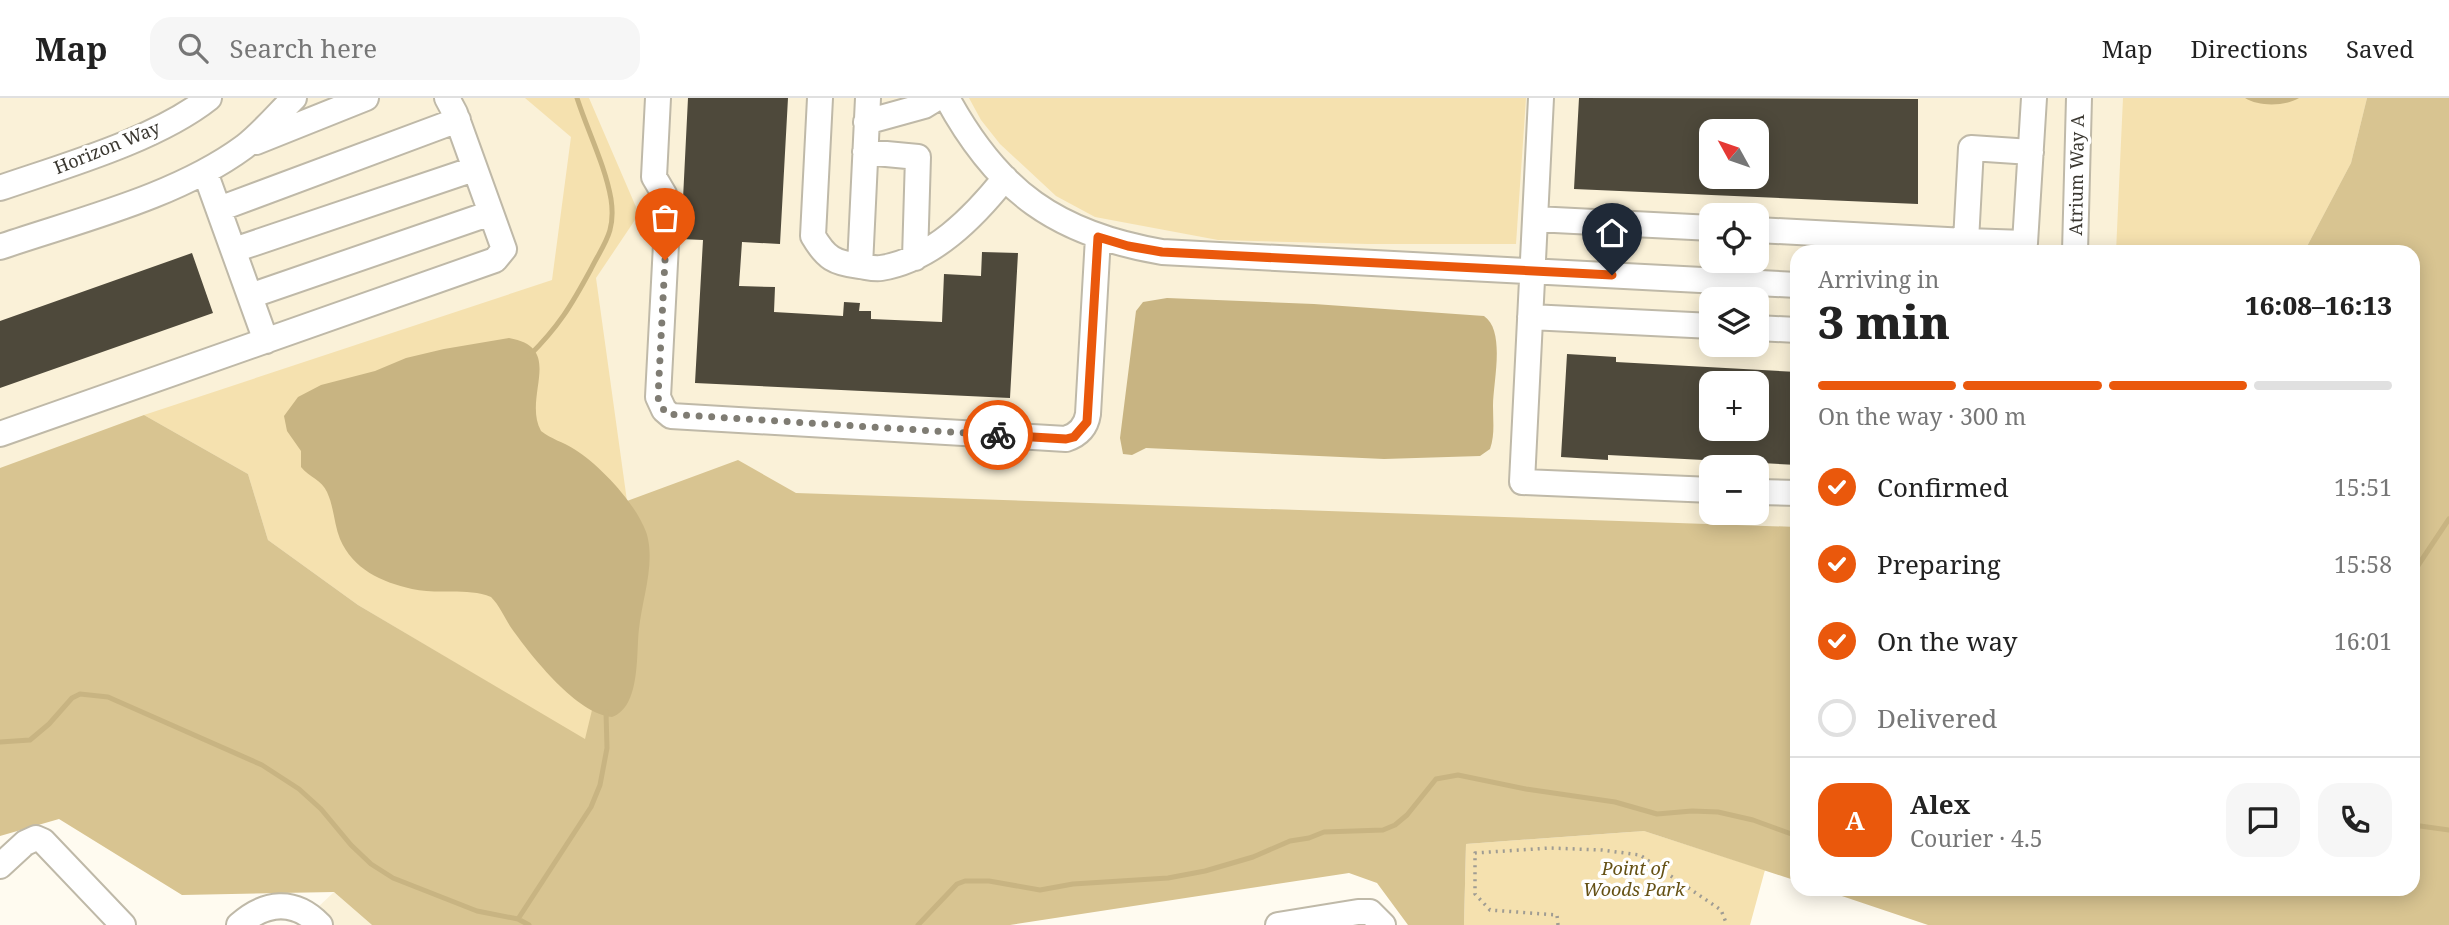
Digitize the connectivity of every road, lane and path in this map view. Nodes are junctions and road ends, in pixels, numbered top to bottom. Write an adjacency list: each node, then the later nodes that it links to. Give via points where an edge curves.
1 (209, 98): 19 (street, Horizon Way, via 145,135)
2 (294, 98): 13 (street)
3 (366, 98): 13 (street)
4 (658, 98): 25 (street, via 654,177 668,206 658,397 671,415 1074,437 1088,414)
5 (820, 98): 33 (street, via 813,236 824,254)
6 (937, 98): 12 (street, via 924,106)
7 (947, 98): 18 (street, via 964,130)
8 (1541, 98): 22 (street)
9 (2034, 98): 15 (street)
10 (2079, 98): 29 (street, Atrium Way A)
11 (452, 109): 16 (street); 20 (street)
12 (867, 110): 14 (street)
13 (245, 146): 17 (street)
14 (865, 152): 32 (street, via 918,157); 33 (street)
15 (2031, 152): 27 (street, via 1971,148); 28 (street, via 2025,243)
16 (474, 169): 21 (street); 31 (street)
17 (205, 172): 20 (street); 30 (street, via 139,200)
18 (1005, 178): 25 (street, via 1034,205); 32 (street, via 946,237)
19 (0, 188)
20 (219, 209): 31 (street)
21 (491, 212): 36 (street); 41 (street, via 504,249 495,260)
22 (1535, 219): 23 (street); 34 (street)
23 (1699, 227)
24 (1769, 231): 26 (street)
25 (1098, 237): 34 (street, via 1162,252)
26 (1952, 245)
27 (1965, 245)
28 (1985, 245)
29 (2075, 245)
30 (0, 247)
31 (234, 250): 36 (street)
32 (915, 258): 33 (street, via 880,268)
33 (860, 266)
34 (1532, 271): 35 (street); 37 (street)
35 (1790, 285)
36 (250, 296): 41 (street)
37 (1530, 317): 38 (street); 43 (street, via 1522,482)
38 (1699, 325)
39 (1769, 329): 40 (street)
40 (1790, 330)
41 (266, 341): 42 (street)
42 (0, 435)
43 (1699, 489)
44 (1769, 493): 45 (street)
45 (1790, 494)
46 (0, 866): 47 (street, via 24,843 36,838 43,841)
47 (123, 925)
48 (239, 925): 49 (street, via 274,905 300,910)
49 (320, 925)
50 (1278, 925): 51 (street, via 1370,912)
51 (1383, 925)
52 (1558, 925): 53 (path, via 1557,915 1490,910 1475,894 1475,853 1550,848 1640,855 1721,910)
53 (1727, 925)

